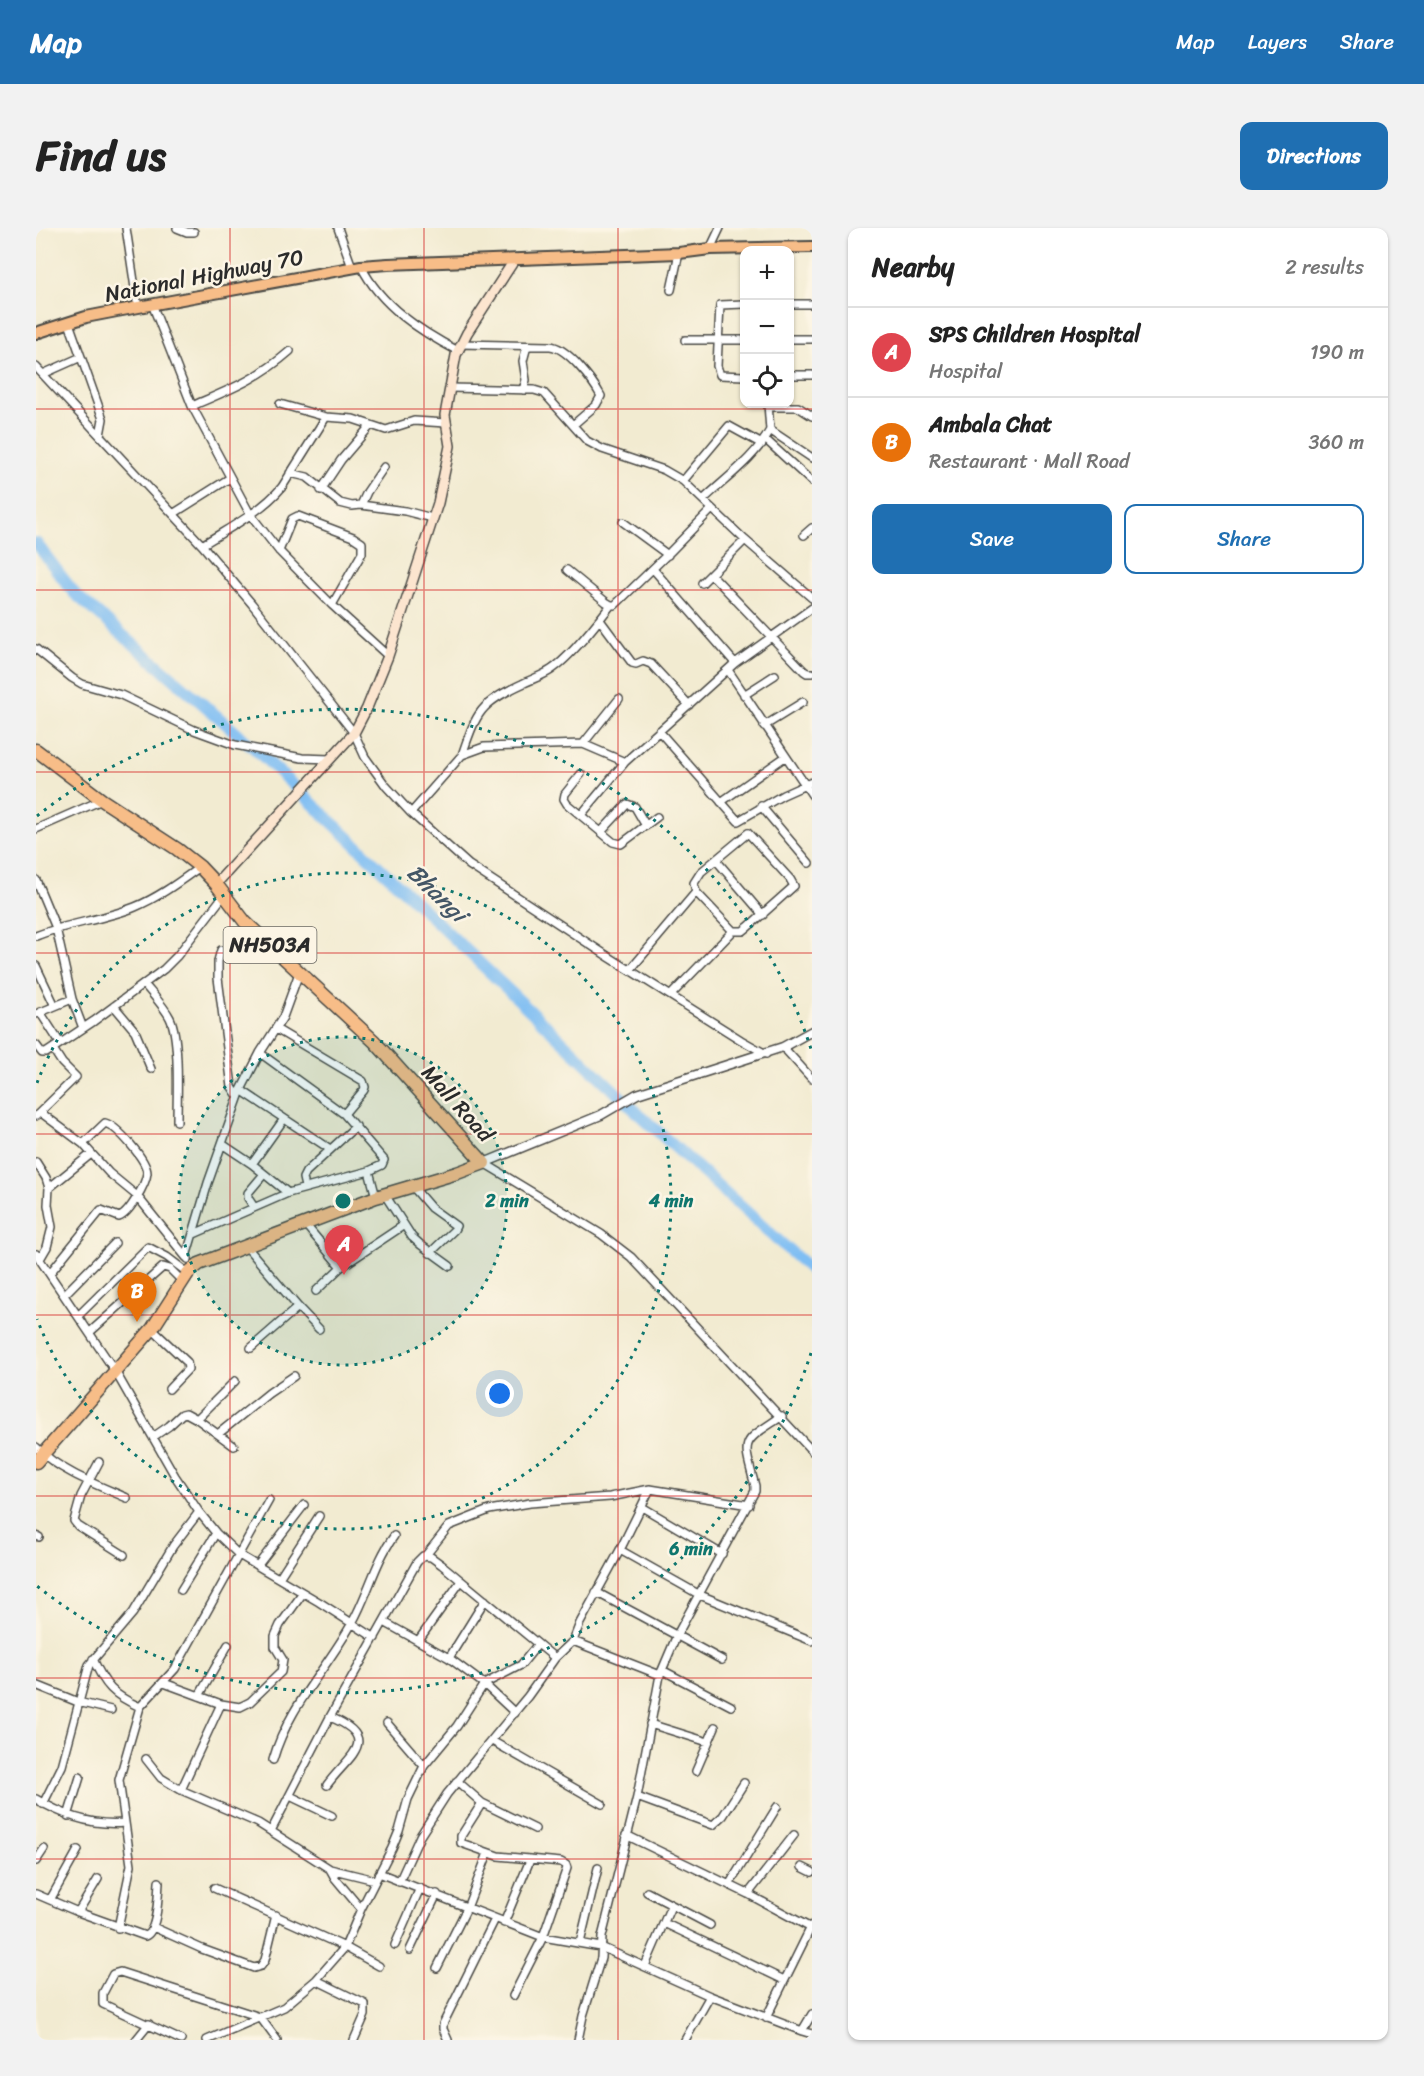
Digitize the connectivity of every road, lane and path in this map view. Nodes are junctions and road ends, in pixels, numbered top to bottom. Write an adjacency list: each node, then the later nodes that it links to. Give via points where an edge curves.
1 (126, 228): 18 (street)
2 (177, 228): 5 (street)
3 (338, 228): 12 (street)
4 (720, 228): 7 (street)
5 (194, 232)
6 (812, 248): 8 (main road, National Highway 70)
7 (710, 249): 9 (main road, National Highway 70); 10 (main road, National Highway 70)
8 (794, 249)
9 (740, 250)
10 (679, 253): 11 (main road, National Highway 70); 13 (street)
11 (515, 259): 12 (main road, National Highway 70); 27 (main road)
12 (356, 267): 14 (main road, National Highway 70); 27 (street, via 398,312 434,339)
13 (671, 290)
14 (152, 304): 18 (main road, National Highway 70); 38 (street)
15 (740, 304): 25 (street, via 720,305)
16 (794, 304): 17 (street)
17 (812, 304)
18 (138, 308): 19 (main road, National Highway 70)
19 (69, 323): 20 (main road, National Highway 70); 29 (street)
20 (36, 333)
21 (794, 339): 22 (street)
22 (812, 339)
23 (685, 340): 25 (street)
24 (740, 340): 25 (street)
25 (719, 341): 34 (street, via 718,372)
26 (526, 345): 27 (street); 36 (street); 45 (street, via 560,348 600,393 600,402)
27 (459, 348): 35 (main road)
28 (290, 351): 38 (street, via 249,381)
29 (81, 357): 31 (street); 47 (street, via 103,419)
30 (36, 367): 31 (street)
31 (43, 374): 47 (street)
32 (794, 375): 33 (street)
33 (812, 375)
34 (740, 376)
35 (450, 388): 36 (street); 43 (main road)
36 (523, 390): 45 (street, via 547,394)
37 (280, 404): 42 (street)
38 (192, 406): 52 (street)
39 (794, 407): 41 (street)
40 (768, 408): 46 (street)
41 (812, 416)
42 (326, 417): 44 (street); 51 (street)
43 (446, 423): 44 (street, via 414,421 386,430); 61 (main road, via 450,446)
44 (371, 425): 55 (street)
45 (573, 425): 54 (street, via 593,445 664,470)
46 (770, 430): 48 (street); 49 (street)
47 (100, 435): 59 (street)
48 (763, 441): 53 (street); 54 (street, via 729,426); 56 (street)
49 (812, 459)
50 (384, 467): 57 (street)
51 (290, 473): 55 (street, via 305,476); 60 (street, via 273,497)
52 (230, 478): 59 (street); 60 (street)
53 (811, 480)
54 (683, 482): 56 (street)
55 (321, 490): 57 (street, via 340,503)
56 (703, 500): 58 (street)
57 (361, 505): 61 (street)
58 (712, 509): 65 (street); 68 (street)
59 (173, 514): 66 (street)
60 (250, 514): 66 (street); 67 (street)
61 (432, 518): 80 (main road)
62 (623, 522): 68 (street)
63 (812, 528): 64 (street)
64 (804, 536)
65 (746, 540): 71 (street); 73 (street)
66 (202, 546): 91 (street)
67 (279, 551): 74 (street); 74 (street, via 292,519 298,516 362,543 362,553)
68 (668, 555): 69 (street)
69 (653, 569): 75 (street); 81 (street)
70 (567, 570): 75 (street)
71 (711, 574): 72 (street); 78 (street)
72 (702, 583)
73 (812, 598)
74 (332, 605): 80 (street)
75 (611, 605): 77 (street)
76 (812, 608): 78 (street)
77 (600, 620): 88 (street, via 632,663 651,664); 94 (street, via 552,670 486,704 474,722)
78 (770, 637): 81 (street); 83 (street, via 804,671)
79 (36, 649): 96 (street, via 82,684 121,695 194,730 235,745 302,759)
80 (388, 656): 91 (main road)
81 (735, 663): 82 (street)
82 (728, 670): 85 (street); 88 (street)
83 (812, 672)
84 (775, 675): 85 (street)
85 (744, 695): 89 (street)
86 (619, 699): 92 (street)
87 (803, 702): 89 (street)
88 (689, 705): 90 (street)
89 (764, 726): 95 (street)
90 (659, 731): 97 (street); 102 (street)
91 (354, 733): 96 (main road); 104 (street, via 365,757)
92 (583, 744): 94 (street, via 493,746); 97 (street)
93 (36, 750): 101 (highway, Mall Road / NH503A)
94 (462, 755): 104 (street)
95 (785, 757): 99 (street); 102 (street)
96 (330, 759): 116 (main road)
97 (625, 762): 105 (street)
98 (580, 774): 105 (street, via 564,797)
99 (808, 784): 100 (street); 103 (street)
100 (812, 795)
101 (102, 800): 109 (street); 114 (highway, Mall Road / NH503A)
102 (721, 802): 107 (street)
103 (761, 806): 107 (street); 113 (street)
104 (411, 813): 125 (street, via 469,865)
105 (580, 815): 110 (street)
106 (657, 817): 108 (street)
107 (738, 821): 111 (street)
108 (646, 826): 110 (street, via 621,844); 110 (street, via 635,807 627,804)
109 (36, 829)
110 (601, 832)
111 (748, 833): 112 (street); 119 (street, via 794,886)
112 (716, 860): 117 (street, via 697,877); 119 (street)
113 (809, 863)
114 (200, 867): 116 (highway, Mall Road / NH503A); 120 (street, via 135,907)
115 (36, 880): 120 (street)
116 (216, 884): 118 (highway, Mall Road / NH503A)
117 (696, 892): 121 (street); 125 (street)
118 (224, 895): 126 (highway, Mall Road / NH503A, via 245,922); 127 (street, via 171,962)
119 (763, 915): 121 (street, via 743,931)
120 (56, 928): 122 (street); 129 (street)
121 (733, 931): 128 (street)
122 (36, 936)
123 (221, 950): 144 (street, via 218,978 232,1087)
124 (36, 966): 130 (street)
125 (631, 969): 128 (street)
126 (299, 973): 134 (street); 155 (highway, Mall Road / NH503A, via 374,1041)
127 (144, 984): 131 (street); 148 (street, via 173,1026)
128 (670, 995): 141 (street)
129 (72, 999): 130 (street); 133 (street)
130 (55, 1006): 132 (street)
131 (114, 1006): 133 (street); 142 (street, via 135,1031)
132 (38, 1013): 136 (street)
133 (83, 1028): 136 (street)
134 (276, 1029): 140 (street); 146 (street, via 363,1081 364,1090)
135 (812, 1031): 138 (street)
136 (60, 1043): 139 (street)
137 (36, 1045): 139 (street, via 43,1054)
138 (783, 1047): 141 (street); 143 (street)
139 (53, 1049): 145 (street, via 76,1077)
140 (260, 1053): 144 (street); 146 (street)
141 (766, 1054): 155 (street, via 662,1085 569,1130)
142 (151, 1069)
143 (812, 1079)
144 (239, 1093): 147 (street); 151 (street)
145 (38, 1114): 150 (street)
146 (344, 1114): 149 (street)
147 (284, 1119): 152 (street); 156 (street)
148 (177, 1122)
149 (356, 1126): 152 (street); 157 (street, via 384,1160)
150 (83, 1144): 153 (street); 163 (street, via 102,1125 115,1127 146,1167)
151 (222, 1144): 156 (street); 168 (street)
152 (330, 1149): 159 (street, via 303,1175)
153 (91, 1154): 161 (street); 163 (street)
154 (36, 1162): 161 (street)
155 (484, 1163): 160 (highway, Mall Road); 189 (street, via 631,1257)
156 (252, 1164): 158 (street)
157 (369, 1171): 159 (street); 164 (street)
158 (264, 1174): 162 (street); 165 (street, via 248,1193)
159 (305, 1187): 162 (street)
160 (413, 1187): 164 (highway, Mall Road); 171 (street, via 431,1208 456,1226)
161 (49, 1188): 172 (street, via 51,1234)
162 (288, 1193): 165 (street)
163 (137, 1196): 175 (street); 176 (street, via 122,1217 99,1212)
164 (381, 1196): 166 (highway, Mall Road); 167 (street)
165 (254, 1207): 168 (street)
166 (304, 1223): 170 (highway, Mall Road); 174 (street)
167 (404, 1226): 171 (street); 174 (street)
168 (194, 1234): 175 (street)
169 (115, 1243): 178 (street)
170 (245, 1245): 175 (highway, Mall Road); 179 (street)
171 (430, 1253): 173 (street)
172 (38, 1257): 176 (street)
173 (450, 1266)
174 (341, 1267): 177 (street)
175 (188, 1270): 180 (street, via 148,1247); 181 (highway); 183 (street, via 163,1267)
176 (50, 1273): 178 (street)
177 (316, 1291)
178 (64, 1295): 180 (street)
179 (298, 1307): 182 (street); 184 (street)
180 (78, 1316): 183 (street)
181 (152, 1329): 185 (highway); 188 (street, via 187,1362 188,1369)
182 (318, 1329)
183 (90, 1332): 185 (street)
184 (251, 1348)
185 (115, 1371): 192 (street); 195 (highway)
186 (294, 1376): 191 (street)
187 (235, 1381): 190 (street)
188 (169, 1389)
189 (782, 1416): 194 (street); 202 (street, via 747,1443 756,1489)
190 (197, 1419): 191 (street); 192 (street, via 184,1413)
191 (218, 1434): 193 (street)
192 (153, 1437): 204 (street)
193 (234, 1446)
194 (812, 1450)
195 (38, 1454): 197 (street)
196 (99, 1462): 197 (street)
197 (87, 1481): 199 (street); 210 (street, via 75,1523)
198 (650, 1489): 202 (street); 203 (street); 212 (street, via 482,1512 449,1526)
199 (127, 1498)
200 (269, 1500): 211 (street)
201 (304, 1505): 213 (street)
202 (749, 1505): 209 (street)
203 (642, 1507): 208 (street); 209 (street)
204 (199, 1512): 206 (street); 232 (street, via 173,1546 133,1613)
205 (319, 1516): 214 (street)
206 (216, 1533): 211 (street); 216 (street)
207 (394, 1536): 222 (street)
208 (620, 1550): 217 (street); 219 (street)
209 (722, 1554): 219 (street)
210 (124, 1555)
211 (239, 1555): 213 (street); 235 (street, via 181,1660)
212 (426, 1555): 215 (street); 221 (street, via 417,1562)
213 (258, 1565): 214 (street)
214 (279, 1578): 218 (street)
215 (461, 1581): 220 (street); 225 (street)
216 (181, 1590)
217 (596, 1592): 223 (street); 226 (street)
218 (303, 1593): 222 (street); 240 (street, via 275,1636 283,1665 277,1677 245,1705)
219 (700, 1595): 223 (street); 227 (street)
220 (484, 1600): 228 (street); 230 (street)
221 (384, 1622): 224 (street); 225 (street)
222 (352, 1624): 224 (street); 252 (street, via 300,1701)
223 (677, 1635): 233 (street); 234 (street)
224 (375, 1638): 245 (street)
225 (418, 1641): 230 (street)
226 (573, 1641): 231 (street); 234 (street)
227 (812, 1641)
228 (538, 1644): 231 (street); 236 (street, via 521,1665)
229 (228, 1645): 238 (street)
230 (449, 1658): 236 (street)
231 (555, 1658): 244 (street)
232 (93, 1659): 239 (street); 242 (street, via 110,1689)
233 (722, 1660)
234 (661, 1673): 241 (street); 247 (street)
235 (164, 1683): 238 (street); 242 (street)
236 (484, 1684): 244 (street); 253 (street, via 457,1726)
237 (36, 1685): 239 (street)
238 (199, 1696): 240 (street)
239 (78, 1702): 243 (street); 264 (street, via 62,1766)
240 (221, 1704): 259 (street)
241 (731, 1706)
242 (140, 1707): 269 (street, via 119,1780)
243 (111, 1710)
244 (515, 1713): 249 (street)
245 (330, 1717): 258 (street, via 349,1726 359,1741 352,1756); 260 (street)
246 (387, 1723): 253 (street)
247 (650, 1724): 250 (street); 261 (street)
248 (715, 1727): 250 (street)
249 (492, 1741): 256 (street); 265 (street)
250 (708, 1742): 254 (street)
251 (146, 1759): 259 (street, via 161,1778)
252 (273, 1760)
253 (424, 1766): 283 (street)
254 (696, 1771)
255 (80, 1777): 267 (street)
256 (457, 1781): 263 (street); 287 (street, via 429,1821)
257 (744, 1782): 261 (street, via 713,1825)
258 (327, 1785)
259 (181, 1790): 271 (street, via 239,1813)
260 (290, 1796): 268 (street); 271 (street)
261 (637, 1797): 273 (street)
262 (36, 1799): 264 (street)
263 (482, 1803): 270 (street); 276 (street, via 460,1840)
264 (43, 1804): 267 (street)
265 (602, 1804)
266 (777, 1807): 288 (street)
267 (68, 1816): 269 (street, via 96,1824)
268 (332, 1816)
269 (124, 1823): 306 (street, via 130,1864)
270 (535, 1829)
271 (271, 1831): 281 (street)
272 (794, 1835): 294 (street)
273 (626, 1836): 288 (street); 312 (street)
274 (44, 1849): 278 (street)
275 (78, 1850): 295 (street)
276 (488, 1853): 277 (street); 297 (street)
277 (530, 1860): 302 (street); 308 (street, via 561,1862 567,1868)
278 (36, 1861)
279 (802, 1867): 282 (street)
280 (598, 1868): 309 (street)
281 (330, 1869): 285 (street); 298 (street)
282 (812, 1872)
283 (379, 1873): 285 (street); 287 (street)
284 (98, 1879): 299 (street)
285 (375, 1880): 298 (street)
286 (159, 1882): 307 (street)
287 (399, 1882): 290 (street)
288 (729, 1885): 294 (street)
289 (214, 1888): 300 (street)
290 (420, 1888): 293 (street); 310 (street)
291 (647, 1892): 296 (street)
292 (36, 1894): 295 (street)
293 (437, 1894): 297 (street); 313 (street)
294 (748, 1894): 305 (street)
295 (50, 1900): 299 (street)
296 (671, 1906): 303 (street); 304 (street)
297 (467, 1908): 301 (street); 316 (street)
298 (361, 1909): 311 (street)
299 (78, 1912): 306 (street)
300 (276, 1915): 307 (street, via 265,1960 254,1968); 311 (street)
301 (495, 1918): 302 (street); 332 (street, via 443,2024)
302 (504, 1923): 308 (street)
303 (664, 1923): 315 (street); 318 (street)
304 (710, 1925)
305 (811, 1927): 318 (street)
306 (118, 1928): 307 (street, via 145,1936)
307 (153, 1928)
308 (543, 1937): 309 (street); 319 (street)
309 (580, 1943): 312 (street)
310 (395, 1945)
311 (345, 1947): 314 (street); 317 (street)
312 (601, 1947): 315 (street); 333 (street)
313 (410, 1950)
314 (379, 1966)
315 (645, 1966): 320 (street)
316 (437, 1968)
317 (316, 1980): 322 (street, via 284,2007); 331 (street, via 365,2004 365,2015)
318 (784, 1980): 323 (street)
319 (513, 1996)
320 (710, 1996): 323 (street); 334 (street)
321 (812, 2014): 325 (street)
322 (260, 2017): 324 (street, via 116,1972 103,1993 103,2004); 329 (street); 330 (street)
323 (766, 2018): 325 (street)
324 (149, 2024): 327 (street); 328 (street)
325 (802, 2031): 326 (street)
326 (812, 2034)
327 (136, 2040)
328 (181, 2040)
329 (207, 2040)
330 (277, 2040)
331 (354, 2040)
332 (448, 2040)
333 (578, 2040)
334 (685, 2040)

